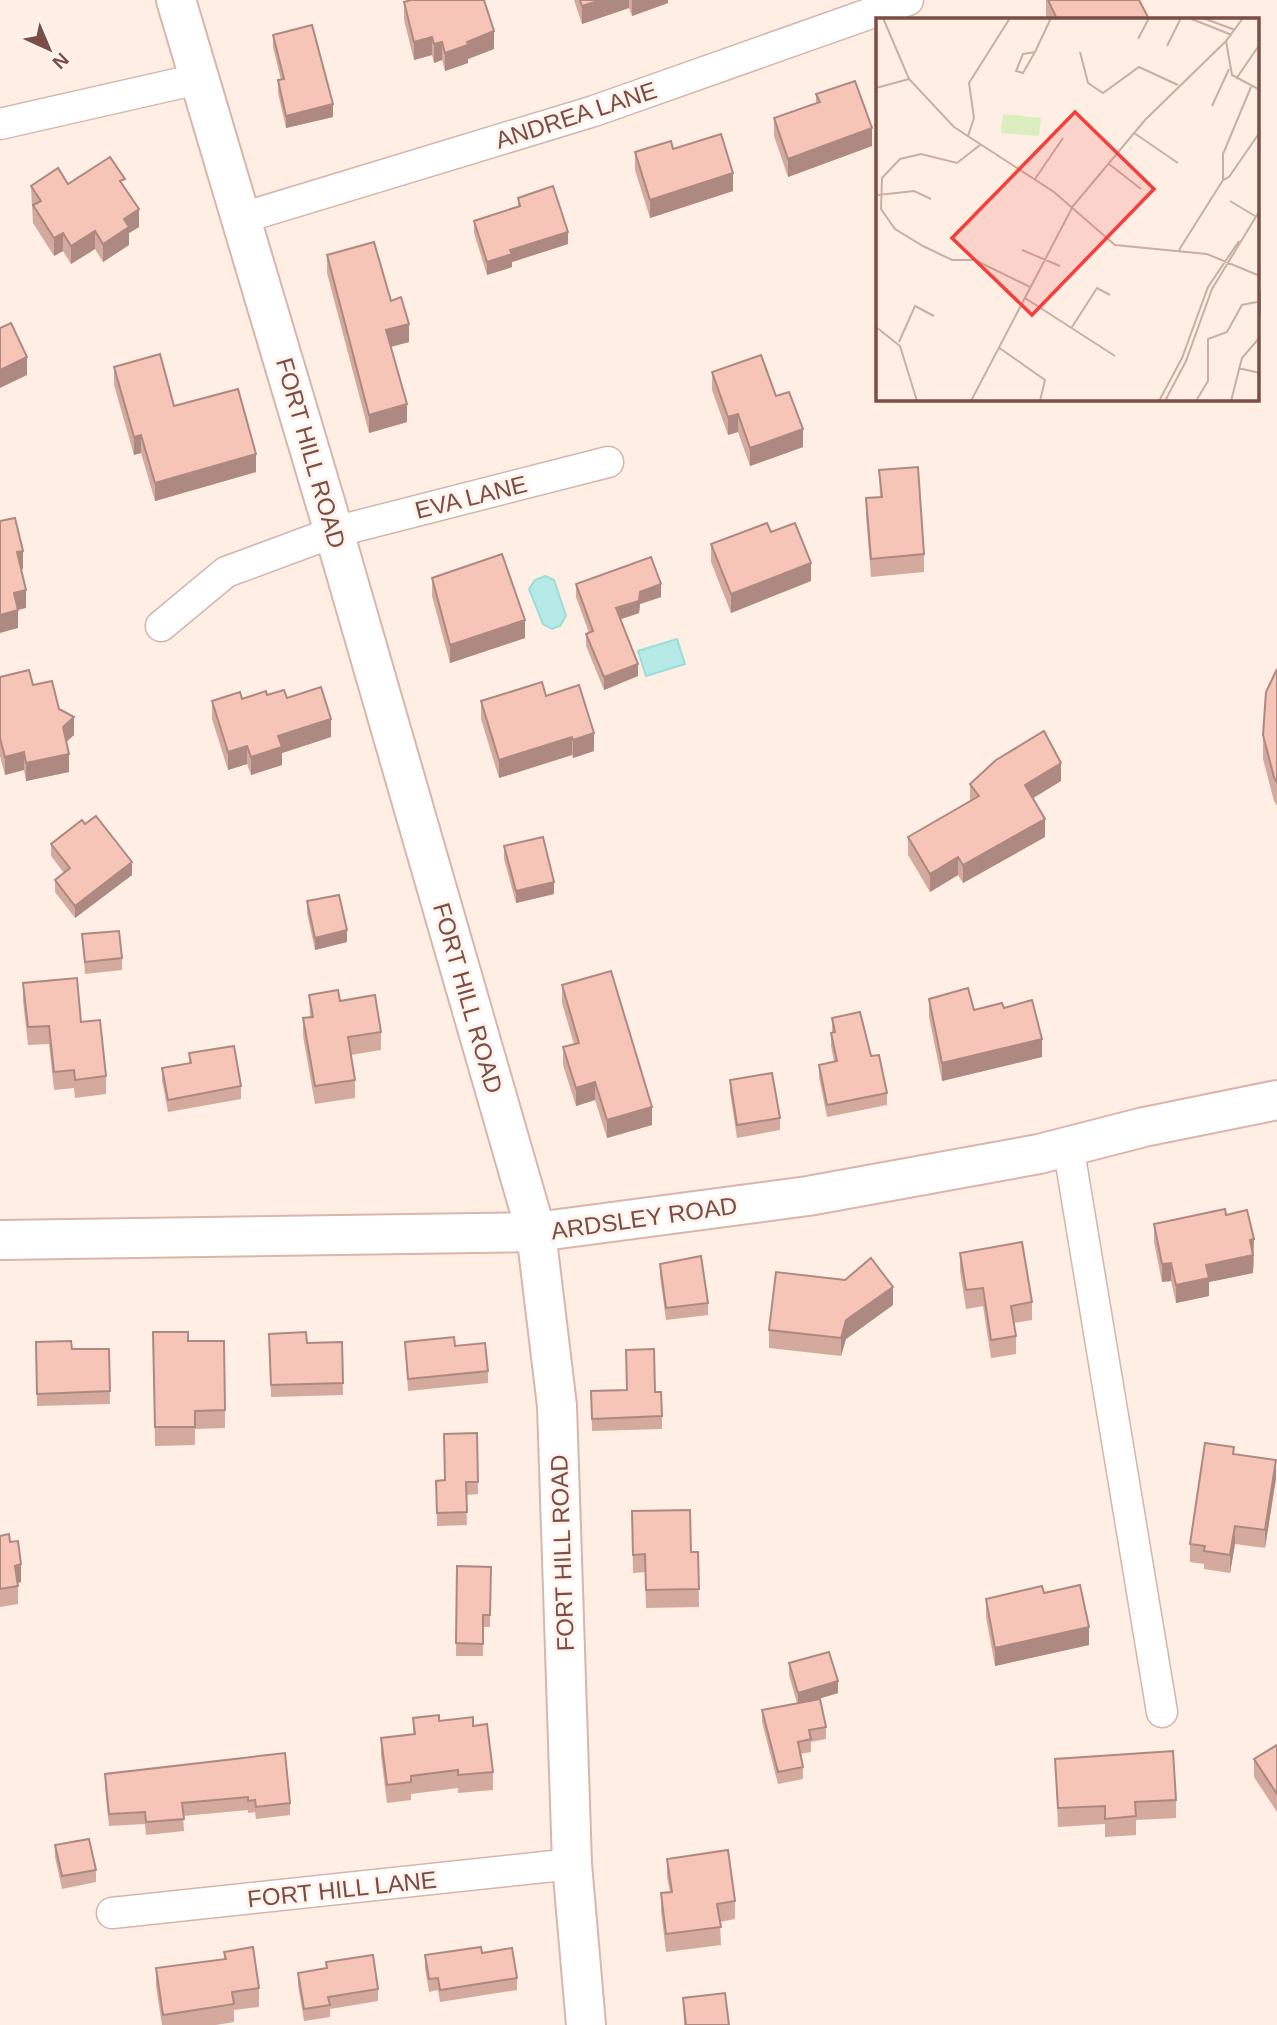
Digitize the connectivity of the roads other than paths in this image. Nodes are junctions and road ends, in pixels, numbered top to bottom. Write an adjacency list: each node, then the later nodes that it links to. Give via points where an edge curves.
1 (176, 0): 3 (street, FORT HILL ROAD)
2 (908, 0): 5 (street, ANDREA LANE, via 594,111)
3 (198, 79): 4 (street); 5 (street, FORT HILL ROAD)
4 (0, 124)
5 (242, 218): 7 (street, FORT HILL ROAD)
6 (608, 462): 7 (street, EVA LANE)
7 (334, 532): 8 (street, EVA LANE, via 226,572); 11 (street, FORT HILL ROAD)
8 (161, 626)
9 (1277, 1100): 10 (street, ARDSLEY ROAD)
10 (1068, 1145): 11 (street, ARDSLEY ROAD, via 808,1196); 13 (street)
11 (536, 1232): 12 (street, ARDSLEY ROAD); 14 (street, FORT HILL ROAD, via 557,1406)
12 (0, 1240)
13 (1161, 1712)
14 (572, 1864): 15 (street, FORT HILL LANE); 16 (street, FORT HILL ROAD)
15 (112, 1913)
16 (586, 2025)

